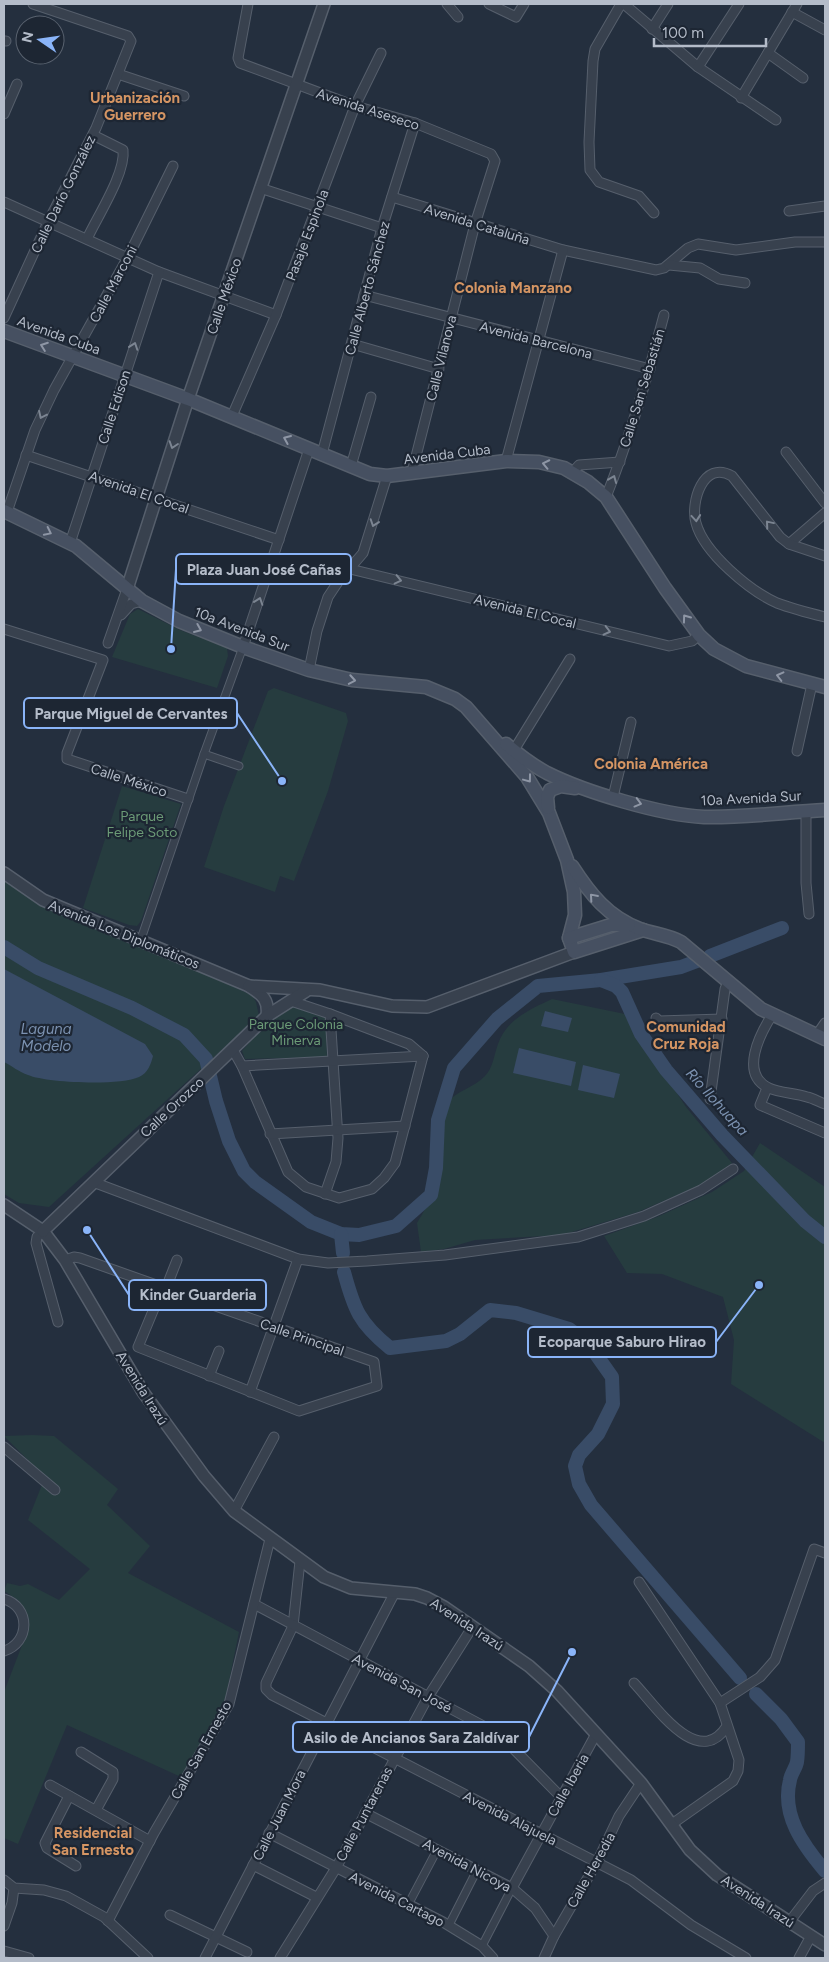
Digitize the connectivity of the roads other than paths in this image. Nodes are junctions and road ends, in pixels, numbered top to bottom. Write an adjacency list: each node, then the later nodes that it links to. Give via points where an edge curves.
1 (34, 4): 17 (street, Calle Darío González, via 128,36 131,41)
2 (248, 4): 20 (street, Avenida Aseseco, via 238,58 240,63)
3 (324, 4): 20 (street, Calle México)
4 (447, 4): 11 (street)
5 (489, 4): 6 (street, via 516,17)
6 (524, 4)
7 (623, 4): 12 (street); 36 (street, via 595,49 590,170 599,182 639,196)
8 (668, 4): 12 (street)
9 (739, 4): 16 (street)
10 (795, 8): 13 (street); 15 (street)
11 (458, 18)
12 (652, 29): 16 (street)
13 (825, 30)
14 (381, 53): 23 (street, Pasaje Espinola)
15 (768, 53): 18 (street); 22 (street)
16 (698, 67): 22 (street)
17 (118, 74): 21 (street); 27 (street, Calle Darío González)
18 (803, 78)
19 (17, 84): 24 (street)
20 (296, 85): 23 (street, Avenida Aseseco); 30 (street, Calle México)
21 (184, 96)
22 (741, 98): 25 (street)
23 (355, 106): 26 (street, Avenida Aseseco); 34 (street, Pasaje Espinola)
24 (4, 114)
25 (776, 120)
26 (415, 123): 28 (street, Avenida Aseseco); 31 (street, Calle Alberto Sánchez)
27 (93, 135): 37 (street, Calle Darío González); 40 (street, via 123,150 124,157 121,170)
28 (494, 157): 38 (street, Calle Vilanova)
29 (173, 166): 43 (street, Calle Marconi)
30 (260, 188): 34 (street); 47 (street, Calle México)
31 (392, 197): 38 (street, Avenida Cataluña); 39 (street, Calle Alberto Sánchez)
32 (4, 202): 37 (street)
33 (825, 206): 35 (street)
34 (318, 208): 39 (street); 49 (street, Pasaje Espinola)
35 (789, 211)
36 (654, 213)
37 (48, 222): 40 (street); 51 (street, Calle Darío González)
38 (475, 224): 42 (street, Avenida Cataluña); 52 (street, Calle Vilanova)
39 (382, 228): 48 (street, Calle Alberto Sánchez)
40 (87, 239): 43 (street)
41 (825, 242): 44 (street, via 795,242 736,250 698,244)
42 (563, 250): 44 (street, Avenida Cataluña, via 656,270); 54 (street)
43 (128, 257): 45 (street); 56 (street, Calle Marconi)
44 (669, 264): 46 (street, via 700,268 719,279)
45 (159, 272): 47 (street); 59 (street, Calle Edison, one-way to 45)
46 (745, 283)
47 (224, 295): 49 (street); 61 (street, Calle México)
48 (364, 295): 52 (street, Avenida Barcelona); 55 (street, Calle Alberto Sánchez)
49 (276, 315): 62 (street, Pasaje Espinola)
50 (664, 315): 58 (street, Calle San Sebastián)
51 (4, 318)
52 (451, 320): 54 (street, Avenida Barcelona); 57 (street, Calle Vilanova)
53 (4, 331): 56 (main road, Avenida Cuba, one-way to 53)
54 (539, 340): 58 (street, Avenida Barcelona); 67 (street)
55 (352, 344): 57 (street); 65 (street, Calle Alberto Sánchez)
56 (73, 357): 59 (main road, Avenida Cuba); 66 (street, Calle Marconi, one-way to 66, via 54,390)
57 (439, 369): 70 (street, Calle Vilanova)
58 (650, 369): 68 (street, Calle San Sebastián)
59 (124, 376): 61 (main road, Avenida Cuba); 72 (street, Calle Edison)
60 (371, 397): 69 (street)
61 (188, 399): 62 (main road, Avenida Cuba); 75 (street, Calle México, one-way to 75)
62 (232, 416): 63 (main road, Avenida Cuba, one-way to 62)
63 (310, 449): 65 (main road, Avenida Cuba); 79 (street)
64 (786, 452): 76 (street)
65 (322, 454): 69 (main road, Avenida Cuba)
66 (26, 455): 72 (street, Avenida El Cocal); 77 (street, Calle Marconi)
67 (506, 462): 70 (main road, Avenida Cuba); 71 (main road, Avenida Cuba, one-way to 67, via 539,462)
68 (620, 462): 71 (street, Calle San Sebastián, via 579,465); 74 (street, Calle San Sebastián, one-way to 68)
69 (351, 466): 73 (main road, Avenida Cuba, via 370,474)
70 (412, 472): 73 (main road, Avenida Cuba)
71 (572, 473): 74 (main road, Avenida Cuba)
72 (92, 476): 75 (street, Avenida El Cocal); 80 (street, Calle Edison)
73 (387, 476): 83 (street, one-way to 83, via 363,553)
74 (606, 497): 89 (main road, Avenida Cuba, one-way to 74)
75 (156, 498): 79 (street, Avenida El Cocal); 84 (street, Calle México)
76 (825, 503)
77 (5, 511): 80 (main road, 10a Avenida Sur, one-way to 80)
78 (825, 513): 81 (street)
79 (279, 540): 91 (street, one-way to 79)
80 (70, 543): 84 (main road, 10a Avenida Sur)
81 (789, 544): 82 (street); 86 (street, one-way to 86, via 770,527 732,476 716,472 706,477 695,514 695,522 706,544 727,566 767,597 801,612)
82 (825, 556)
83 (350, 569): 89 (street, Avenida El Cocal, one-way to 89, via 669,646 692,641); 93 (street, via 328,597)
84 (127, 589): 85 (main road, 10a Avenida Sur); 87 (street)
85 (142, 601): 87 (street, via 131,604); 91 (main road, 10a Avenida Sur, one-way to 91, via 180,621)
86 (825, 617)
87 (116, 621): 90 (street)
88 (4, 629): 104 (street, Calle México, via 103,660 67,753 70,761)
89 (699, 635): 94 (main road, Avenida Cuba, one-way to 89, via 735,662)
90 (108, 644)
91 (244, 647): 93 (main road, 10a Avenida Sur); 100 (street)
92 (570, 659): 98 (street)
93 (309, 670): 97 (main road, 10a Avenida Sur, one-way to 97, via 352,680 417,685 435,690 466,707)
94 (812, 684): 95 (main road, Avenida Cuba); 99 (street)
95 (825, 687)
96 (631, 722): 103 (street)
97 (487, 728): 98 (main road, 10a Avenida Sur); 107 (main road, 10a Avenida Sur, one-way to 107, via 527,777)
98 (514, 750): 102 (main road, 10a Avenida Sur, via 546,772)
99 (797, 751)
100 (204, 754): 101 (street); 104 (street)
101 (239, 766)
102 (592, 791): 103 (main road, 10a Avenida Sur); 107 (main road, 10a Avenida Sur, via 562,786 554,788 547,797)
103 (613, 796): 106 (main road, 10a Avenida Sur, one-way to 106, via 703,817)
104 (188, 799): 114 (street)
105 (825, 810): 106 (main road, 10a Avenida Sur)
106 (806, 811): 110 (street)
107 (549, 813): 108 (main road)
108 (568, 860): 111 (main road, one-way to 108, via 594,899); 113 (main road, via 575,903)
109 (4, 872): 114 (street, Avenida Los Diplomáticos, via 43,900)
110 (809, 914)
111 (629, 925): 112 (main road); 113 (main road, via 611,925)
112 (643, 930): 115 (main road); 117 (main road, via 681,942)
113 (569, 938): 115 (main road); 116 (street)
114 (141, 939): 118 (street, Avenida Los Diplomáticos)
115 (574, 952): 116 (street, Avenida Los Diplomáticos)
116 (557, 958): 119 (street, Avenida Los Diplomáticos, via 427,1007 406,1008 326,991)
117 (728, 982): 122 (main road); 125 (street)
118 (249, 986): 119 (street, Avenida Los Diplomáticos); 123 (street, Avenida Los Diplomáticos, via 263,995 268,1007)
119 (306, 991): 120 (street, Calle Orozco)
120 (291, 1001): 121 (street); 123 (street, Calle Orozco)
121 (330, 1014): 129 (street, via 409,1044); 130 (street)
122 (772, 1015): 127 (main road); 132 (street, via 757,1040 752,1058 757,1076)
123 (267, 1016): 128 (street, Calle Orozco)
124 (656, 1018): 125 (street, via 659,1022)
125 (722, 1019): 133 (street)
126 (825, 1023): 127 (street)
127 (820, 1038)
128 (233, 1050): 131 (street); 140 (street, Calle Orozco)
129 (423, 1056): 130 (street); 135 (street)
130 (332, 1061): 131 (street); 136 (street)
131 (242, 1066): 138 (street)
132 (768, 1088): 134 (street); 137 (street, via 760,1105)
133 (710, 1099)
134 (825, 1104)
135 (405, 1126): 136 (street); 141 (street, via 396,1163 378,1184 356,1195 339,1198)
136 (338, 1129): 138 (street); 141 (street, via 336,1162)
137 (825, 1133)
138 (270, 1134): 141 (street, via 288,1172 306,1187)
139 (733, 1169): 144 (street, via 701,1190 644,1216 578,1237 426,1257 328,1264)
140 (93, 1182): 143 (street, Calle Orozco); 144 (street)
141 (325, 1194)
142 (4, 1205): 143 (street, Avenida Irazú)
143 (43, 1231): 145 (street, Avenida Irazú); 148 (street, via 36,1243)
144 (298, 1259): 149 (street)
145 (65, 1260): 147 (street, Calle Principal, via 80,1258); 156 (street, Avenida Irazú, via 143,1392 204,1476)
146 (177, 1260): 147 (street)
147 (164, 1287): 149 (street, Calle Principal); 151 (street, via 138,1347)
148 (58, 1322)
149 (274, 1327): 152 (street); 152 (street, Calle Principal, via 374,1362 377,1386 299,1411)
150 (218, 1351): 151 (street)
151 (209, 1376): 152 (street)
152 (250, 1392)
153 (274, 1437): 156 (street)
154 (4, 1447): 155 (street)
155 (55, 1490)
156 (234, 1510): 157 (street, Avenida Irazú)
157 (270, 1539): 159 (street, Avenida Irazú); 163 (street, Calle San Ernesto)
158 (825, 1553): 170 (street, via 814,1549 784,1637 769,1669)
159 (300, 1561): 161 (street, Avenida Irazú, via 324,1577 351,1588); 164 (street)
160 (639, 1582): 170 (street)
161 (395, 1592): 165 (street, Avenida Irazú, via 427,1598); 167 (street, Calle Juan Mora)
162 (4, 1599): 166 (street, via 18,1607 24,1627 22,1637)
163 (254, 1604): 164 (street, Avenida San José); 185 (street, Calle San Ernesto, via 229,1704)
164 (293, 1626): 167 (street, Avenida San José); 171 (street, Avenida Alajuela, via 269,1675 266,1689)
165 (473, 1626): 169 (street, Calle Puntarenas); 173 (street, Avenida Irazú, via 529,1666)
166 (4, 1651)
167 (360, 1662): 169 (street, Avenida San José); 171 (street, Calle Juan Mora)
168 (634, 1683): 172 (street, via 685,1737 697,1742 708,1741 720,1737)
169 (428, 1697): 175 (street, Calle Puntarenas); 179 (street, Avenida San José, via 490,1729 506,1741)
170 (720, 1704): 172 (street)
171 (326, 1723): 175 (street, Avenida Alajuela); 183 (street, Calle Juan Mora)
172 (727, 1726): 182 (street, via 738,1760 738,1771 733,1781)
173 (596, 1734): 176 (street, Avenida Irazú); 179 (street, Calle Iberia)
174 (81, 1752): 180 (street, via 113,1772 113,1779)
175 (393, 1757): 181 (street, Calle Puntarenas); 184 (street, Avenida Alajuela)
176 (641, 1783): 182 (street, Avenida Irazú); 187 (street, Calle Heredia, via 619,1816)
177 (50, 1785): 178 (street)
178 (69, 1796): 180 (street); 189 (street, via 45,1843 47,1848)
179 (561, 1797): 184 (street, Calle Iberia)
180 (96, 1810): 185 (street)
181 (365, 1813): 186 (street, Avenida Nicoya); 190 (street, Calle Puntarenas)
182 (672, 1824): 200 (street, Avenida Irazú, via 690,1850 717,1875)
183 (269, 1833): 188 (street, Calle Juan Mora); 190 (street, Avenida Cartago)
184 (540, 1834): 187 (street, Avenida Alajuela); 195 (street, Calle Iberia)
185 (150, 1840): 199 (street, Calle San Ernesto)
186 (437, 1850): 191 (street, Avenida Nicoya); 197 (street)
187 (597, 1862): 203 (street, Calle Heredia); 216 (street, Avenida Alajuela, via 631,1880 691,1925)
188 (253, 1865): 196 (street); 205 (street, Calle Juan Mora)
189 (76, 1866)
190 (336, 1868): 196 (street, Calle Puntarenas); 197 (street, Avenida Cartago)
191 (477, 1870): 195 (street, Avenida Nicoya); 201 (street)
192 (4, 1880): 194 (street)
193 (825, 1883): 200 (street, via 813,1891)
194 (14, 1888): 199 (street, via 44,1890 66,1896); 202 (street)
195 (512, 1888): 203 (street, Avenida Nicoya, via 535,1908); 207 (street)
196 (316, 1897): 213 (street, Calle Puntarenas)
197 (409, 1903): 201 (street, Avenida Cartago)
198 (170, 1915): 205 (street)
199 (108, 1921): 211 (street)
200 (790, 1921): 204 (street, Avenida Irazú)
201 (449, 1925): 207 (street, Avenida Cartago)
202 (4, 1926)
203 (554, 1936): 215 (street, Calle Heredia)
204 (811, 1936): 206 (street, Avenida Irazú); 217 (street)
205 (216, 1937): 209 (street); 212 (street, Calle Juan Mora)
206 (825, 1945)
207 (482, 1946): 214 (street, Avenida Cartago)
208 (4, 1951): 210 (street)
209 (247, 1952)
210 (29, 1958)
211 (148, 1958)
212 (205, 1958)
213 (280, 1958)
214 (493, 1958)
215 (544, 1958)
216 (746, 1958)
217 (799, 1958)

